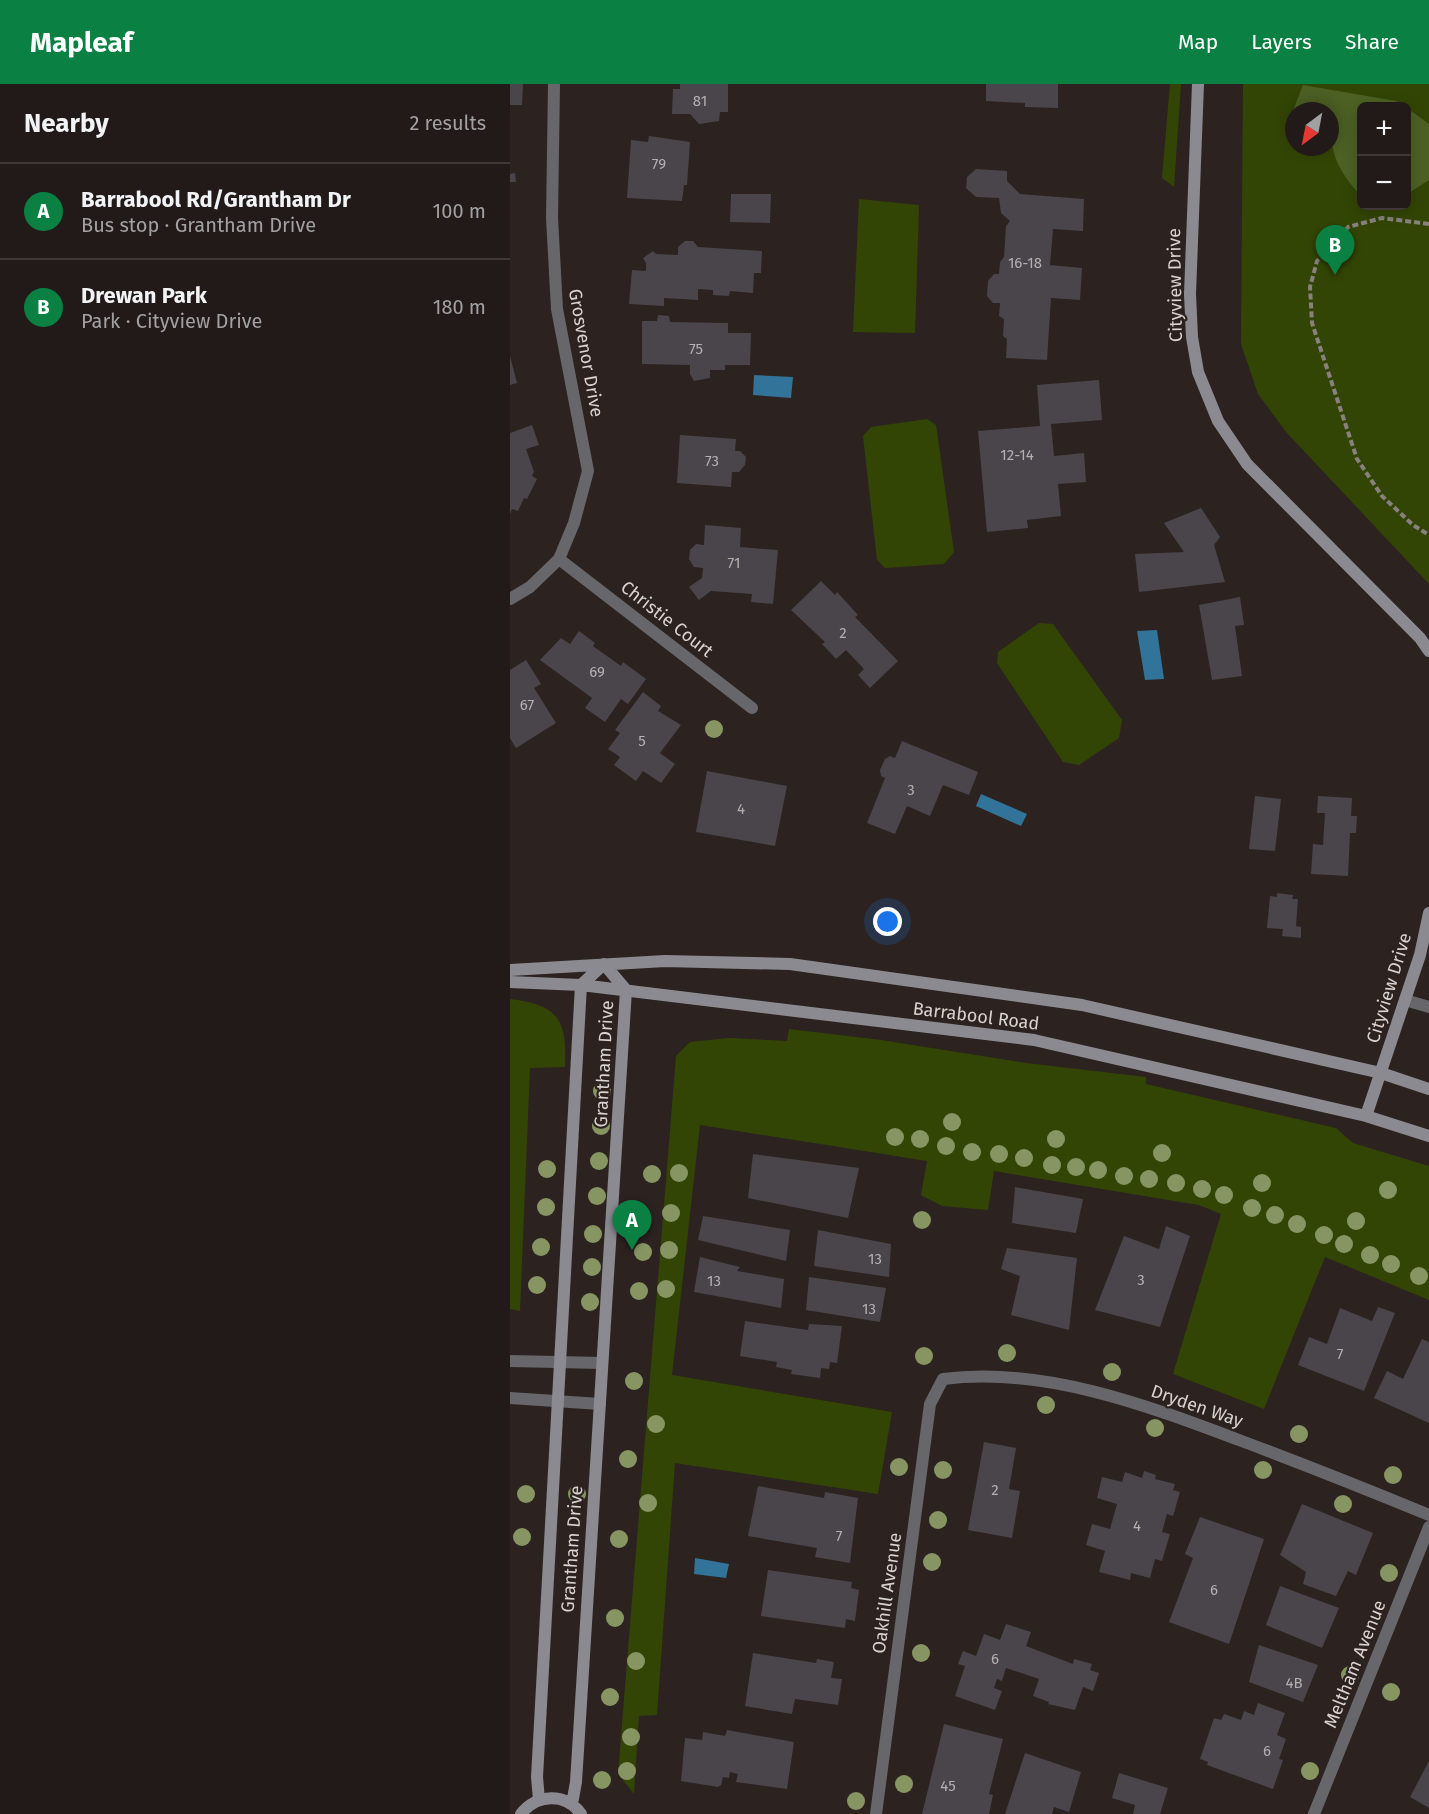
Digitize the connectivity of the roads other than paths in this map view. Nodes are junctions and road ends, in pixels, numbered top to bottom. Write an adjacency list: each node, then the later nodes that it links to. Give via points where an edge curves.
1 (554, 84): 3 (street, Grosvenor Drive, via 552,218 557,309 588,471)
2 (1198, 84): 5 (street, Cityview Drive, via 1190,294 1198,372 1218,421 1247,464)
3 (560, 559): 4 (street, Grosvenor Drive, via 530,587); 6 (street, Christie Court)
4 (510, 599)
5 (1429, 651)
6 (752, 708)
7 (1429, 913): 13 (street, Cityview Drive)
8 (604, 964): 9 (street, Barrabool Road); 11 (street, Grantham Drive); 12 (street, Grantham Drive); 15 (street, Barrabool Road, via 790,964 1082,1005)
9 (510, 970)
10 (510, 982): 11 (street, Barrabool Road)
11 (581, 985): 12 (street, Barrabool Road); 20 (street, Grantham Drive)
12 (626, 990): 17 (street, Barrabool Road, via 1034,1040); 21 (street, Grantham Drive)
13 (1405, 1000): 14 (street); 15 (street, Cityview Drive)
14 (1429, 1007)
15 (1381, 1073): 16 (street, Barrabool Road); 17 (street, Cityview Drive)
16 (1429, 1089)
17 (1366, 1116): 18 (street, Barrabool Road)
18 (1429, 1136)
19 (510, 1361): 20 (street)
20 (560, 1361): 21 (street); 24 (street, Grantham Drive)
21 (602, 1363): 25 (street, Grantham Drive)
22 (943, 1379): 26 (street, Dryden Way, via 977,1374 1046,1382 1127,1401 1335,1475); 32 (street, Oakhill Avenue, via 930,1404)
23 (510, 1398): 24 (street)
24 (558, 1401): 25 (street); 28 (street, Grantham Drive, via 537,1777)
25 (600, 1404): 29 (street, Grantham Drive)
26 (1429, 1515)
27 (1429, 1527): 33 (street, Meltham Avenue)
28 (539, 1800): 29 (street, via 550,1798); 30 (street)
29 (572, 1804): 31 (street)
30 (521, 1814)
31 (581, 1814)
32 (876, 1814)
33 (1314, 1814)

